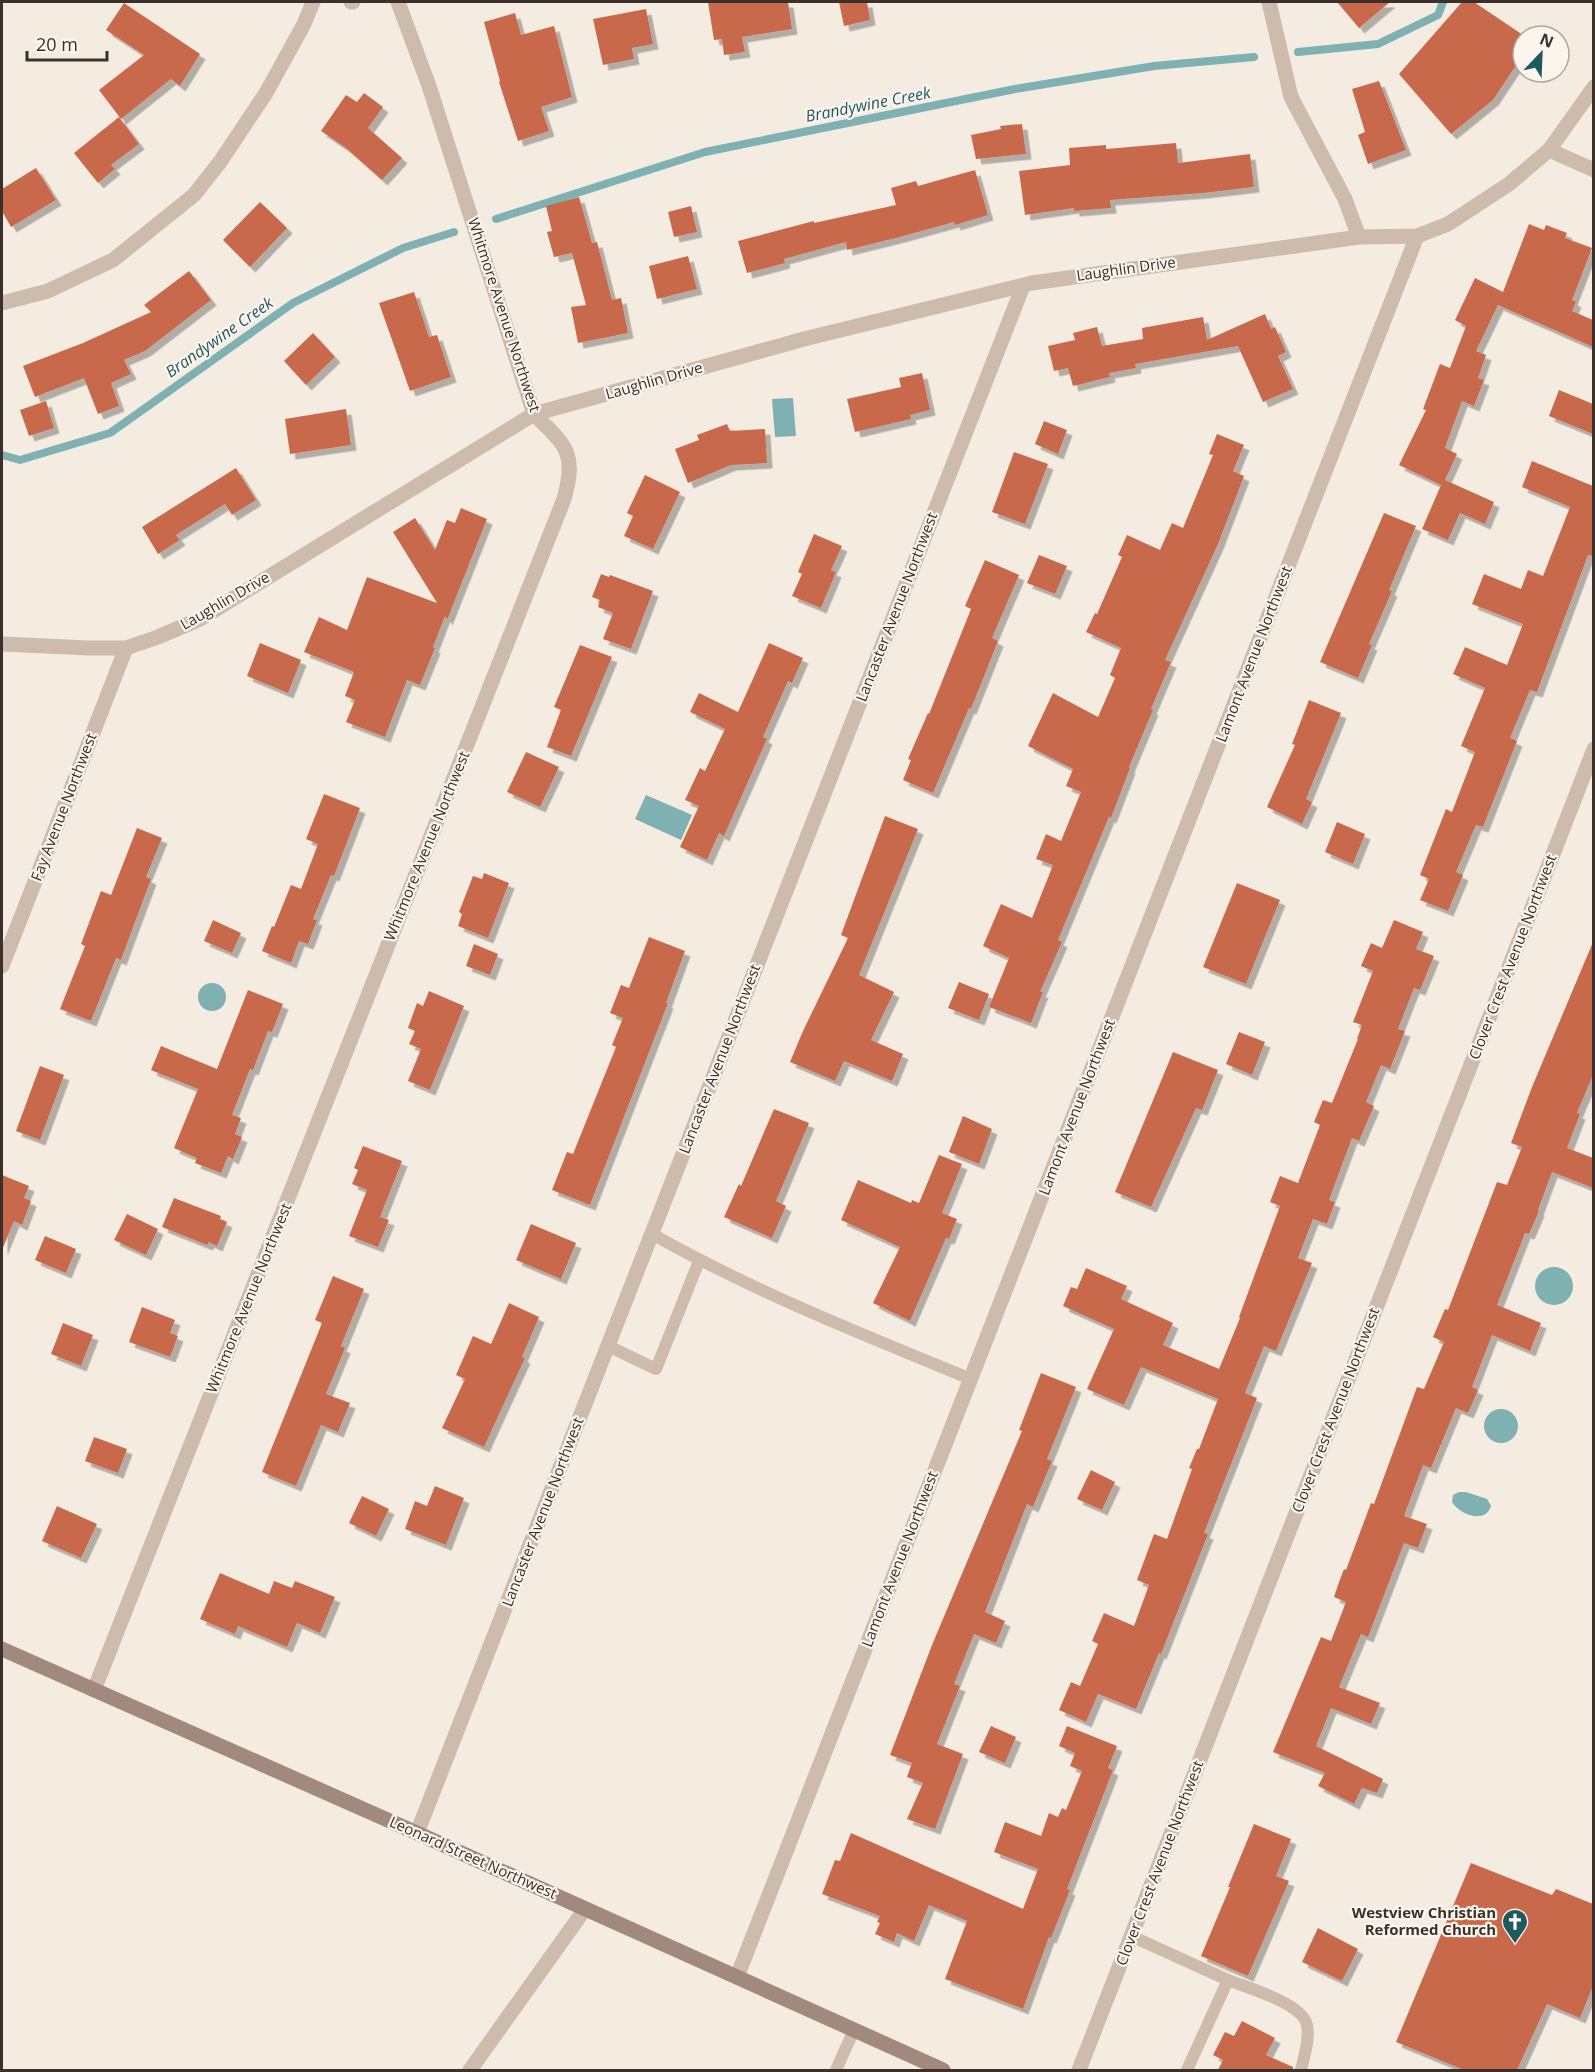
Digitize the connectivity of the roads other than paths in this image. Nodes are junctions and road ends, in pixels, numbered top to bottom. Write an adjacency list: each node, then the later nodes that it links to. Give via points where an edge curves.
1 (313, 2): 10 (street, via 266,93 194,195 113,260 48,291)
2 (398, 2): 11 (street, Whitmore Avenue Northwest, via 429,86)
3 (1269, 2): 8 (street, via 1291,97 1345,199)
4 (1593, 87): 5 (street)
5 (1549, 150): 6 (street); 7 (street, via 1489,198 1448,224)
6 (1593, 170)
7 (1417, 236): 8 (street, Laughlin Drive); 19 (street, Lamont Avenue Northwest)
8 (1359, 237): 9 (street, Laughlin Drive)
9 (1023, 286): 11 (street, Laughlin Drive, via 804,339); 16 (street, Lancaster Avenue Northwest)
10 (2, 303)
11 (534, 414): 13 (street, Laughlin Drive, via 200,619); 21 (street, Whitmore Avenue Northwest, via 563,444 570,460 564,499)
12 (2, 644): 13 (street, Laughlin Drive)
13 (126, 648): 15 (street, Fay Avenue Northwest)
14 (1593, 749): 24 (street, Clover Crest Avenue Northwest)
15 (2, 966)
16 (652, 1234): 17 (lane); 18 (street, Lancaster Avenue Northwest)
17 (699, 1261): 18 (lane, via 656,1369); 19 (lane)
18 (608, 1346): 22 (street, Lancaster Avenue Northwest)
19 (970, 1379): 25 (street, Lamont Avenue Northwest)
20 (2, 1649): 21 (main road, Leonard Street Northwest)
21 (94, 1690): 22 (main road, Leonard Street Northwest)
22 (417, 1833): 23 (main road, Leonard Street Northwest)
23 (585, 1909): 25 (main road, Leonard Street Northwest); 28 (street)
24 (1131, 1935): 26 (lane); 31 (street, Clover Crest Avenue Northwest)
25 (737, 1977): 27 (main road, Leonard Street Northwest)
26 (1228, 1980): 32 (lane); 33 (lane, via 1295,2007 1307,2023)
27 (854, 2030): 29 (lane); 30 (main road, Leonard Street Northwest)
28 (470, 2070)
29 (836, 2070)
30 (944, 2070)
31 (1079, 2070)
32 (1187, 2070)
33 (1301, 2070)

